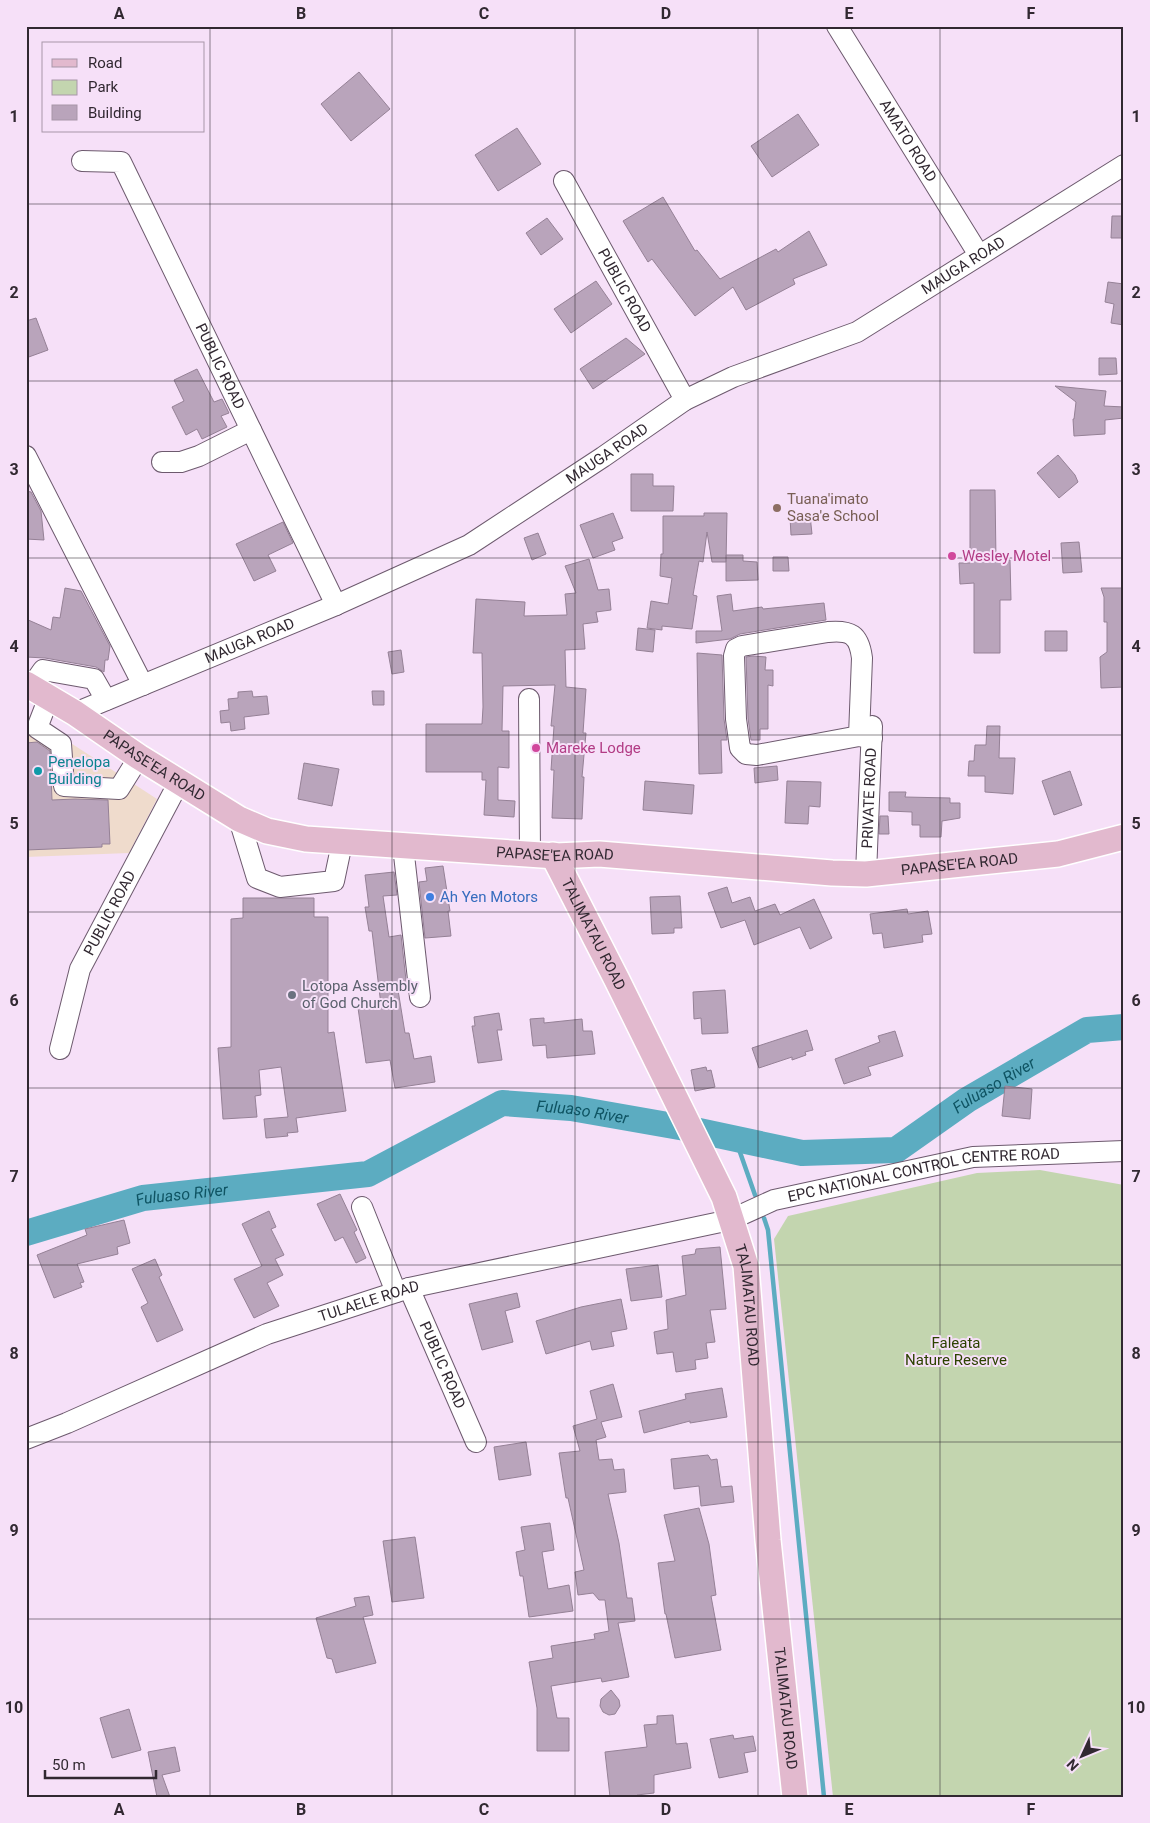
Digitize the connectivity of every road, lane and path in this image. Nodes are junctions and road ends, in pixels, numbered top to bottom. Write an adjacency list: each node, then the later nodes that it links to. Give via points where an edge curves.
1 (837, 26): 5 (street, AMATO ROAD)
2 (82, 161): 7 (street, PUBLIC ROAD, via 121,162)
3 (1124, 165): 5 (street, MAUGA ROAD)
4 (564, 181): 6 (street, PUBLIC ROAD)
5 (979, 255): 6 (street, MAUGA ROAD, via 857,332 733,377)
6 (685, 400): 10 (street, MAUGA ROAD, via 469,545)
7 (251, 430): 9 (street, via 199,456 181,462); 10 (street, PUBLIC ROAD)
8 (26, 456): 11 (street)
9 (162, 462)
10 (336, 606): 11 (street, MAUGA ROAD)
11 (143, 685): 14 (street, MAUGA ROAD)
12 (35, 689): 14 (street, via 43,670 94,679); 15 (main road, PAPASE'EA ROAD); 17 (street, via 37,728 61,744 64,786 119,789)
13 (529, 699): 23 (street)
14 (106, 700): 15 (street, MAUGA ROAD)
15 (75, 713): 17 (main road, PAPASE'EA ROAD)
16 (868, 732): 16 (street, PRIVATE ROAD, via 757,755 746,754 740,748 736,719 736,649 828,632 849,632 861,646); 24 (street, PRIVATE ROAD)
17 (139, 758): 18 (main road, PAPASE'EA ROAD)
18 (179, 782): 19 (main road, PAPASE'EA ROAD); 26 (street, PUBLIC ROAD, via 80,969)
19 (239, 819): 21 (main road, PAPASE'EA ROAD, via 267,831); 21 (street, via 257,878 280,887 334,881)
20 (1124, 837): 24 (main road, PAPASE'EA ROAD, via 1058,854)
21 (342, 842): 22 (main road, PAPASE'EA ROAD)
22 (403, 846): 23 (main road, PAPASE'EA ROAD); 25 (street)
23 (541, 854): 24 (main road, PAPASE'EA ROAD, via 599,854 832,874); 29 (main road, TALIMATAU ROAD, via 658,1065 724,1197)
24 (866, 874)
25 (420, 997)
26 (60, 1049)
27 (1124, 1151): 29 (street, EPC NATIONAL CONTROL CENTRE ROAD, via 972,1157 774,1200)
28 (362, 1207): 30 (street, PUBLIC ROAD)
29 (730, 1220): 30 (street, TULAELE ROAD); 33 (main road, TALIMATAU ROAD, via 746,1266 768,1540)
30 (403, 1290): 31 (street, TULAELE ROAD, via 267,1334); 32 (street, PUBLIC ROAD)
31 (26, 1439)
32 (476, 1442)
33 (795, 1797)

